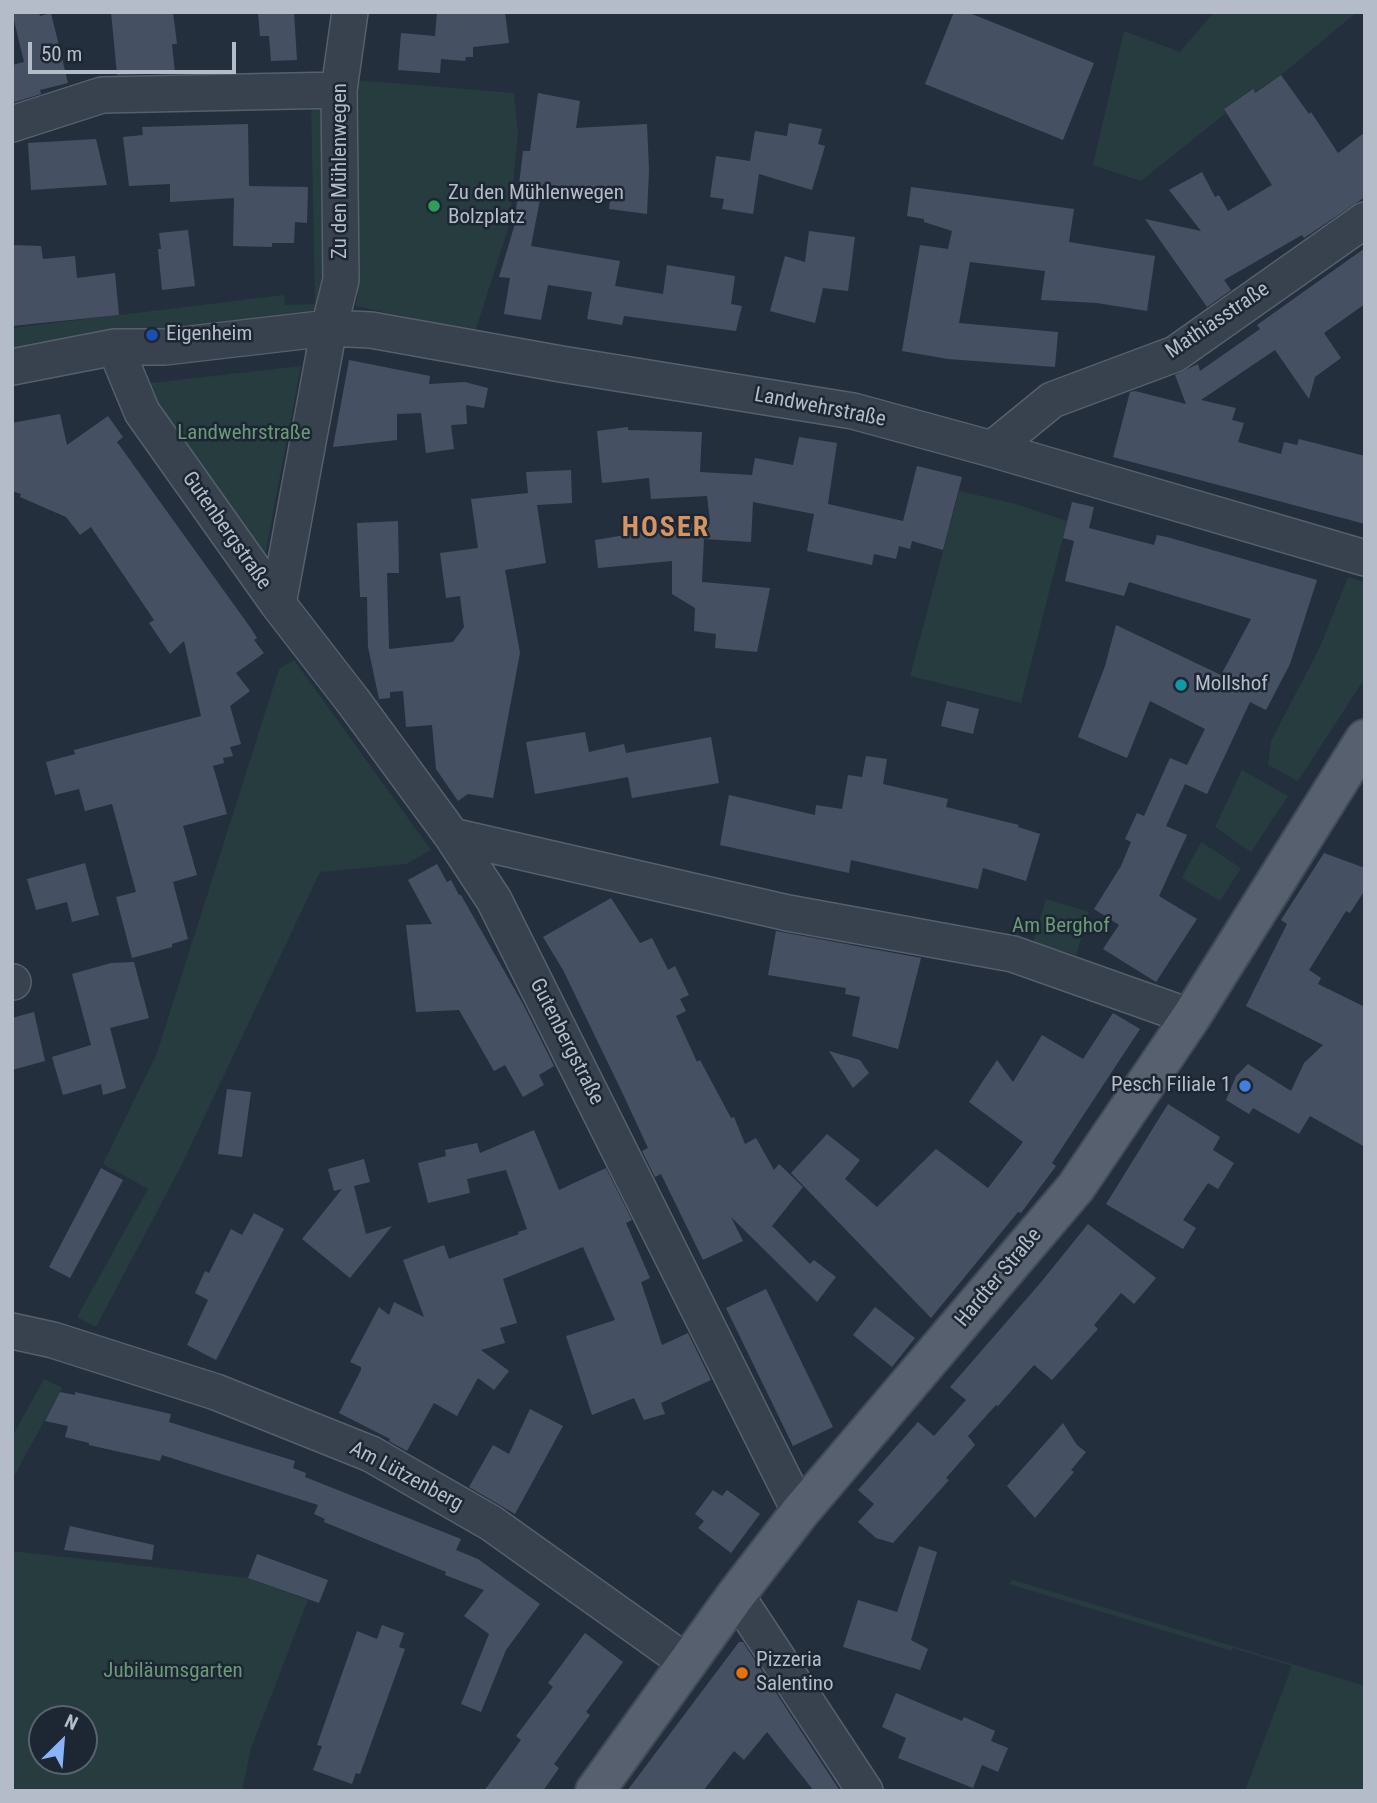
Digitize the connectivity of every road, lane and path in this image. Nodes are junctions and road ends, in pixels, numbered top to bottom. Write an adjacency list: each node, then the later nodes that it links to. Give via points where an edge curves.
1 (350, 12): 2 (street, Zu den Mühlenwegen)
2 (339, 90): 3 (street, via 102,95); 5 (street, Zu den Mühlenwegen, via 341,279)
3 (12, 124)
4 (1365, 220): 8 (street, Mathiasstraße, via 1175,355 1052,400)
5 (330, 328): 6 (street, Landwehrstraße, via 165,347); 8 (street, Landwehrstraße, via 371,330 853,411); 10 (street, Gutenbergstraße)
6 (115, 347): 7 (street, Landwehrstraße); 10 (street, Gutenbergstraße, via 142,412)
7 (12, 367)
8 (992, 449): 9 (street, Landwehrstraße)
9 (1365, 558)
10 (278, 604): 12 (street, Gutenbergstraße)
11 (1365, 739): 13 (main road, Hardter Straße)
12 (452, 836): 13 (street, via 788,913 1013,954); 15 (street, Gutenbergstraße, via 494,900)
13 (1191, 1017): 15 (main road, Hardter Straße, via 1076,1187)
14 (12, 1331): 17 (street, Am Lützenberg, via 216,1392 371,1454 491,1523)
15 (800, 1512): 16 (main road, Hardter Straße)
16 (736, 1595): 17 (main road, Hardter Straße); 19 (street)
17 (686, 1662): 18 (main road, Hardter Straße)
18 (595, 1791)
19 (865, 1791)

